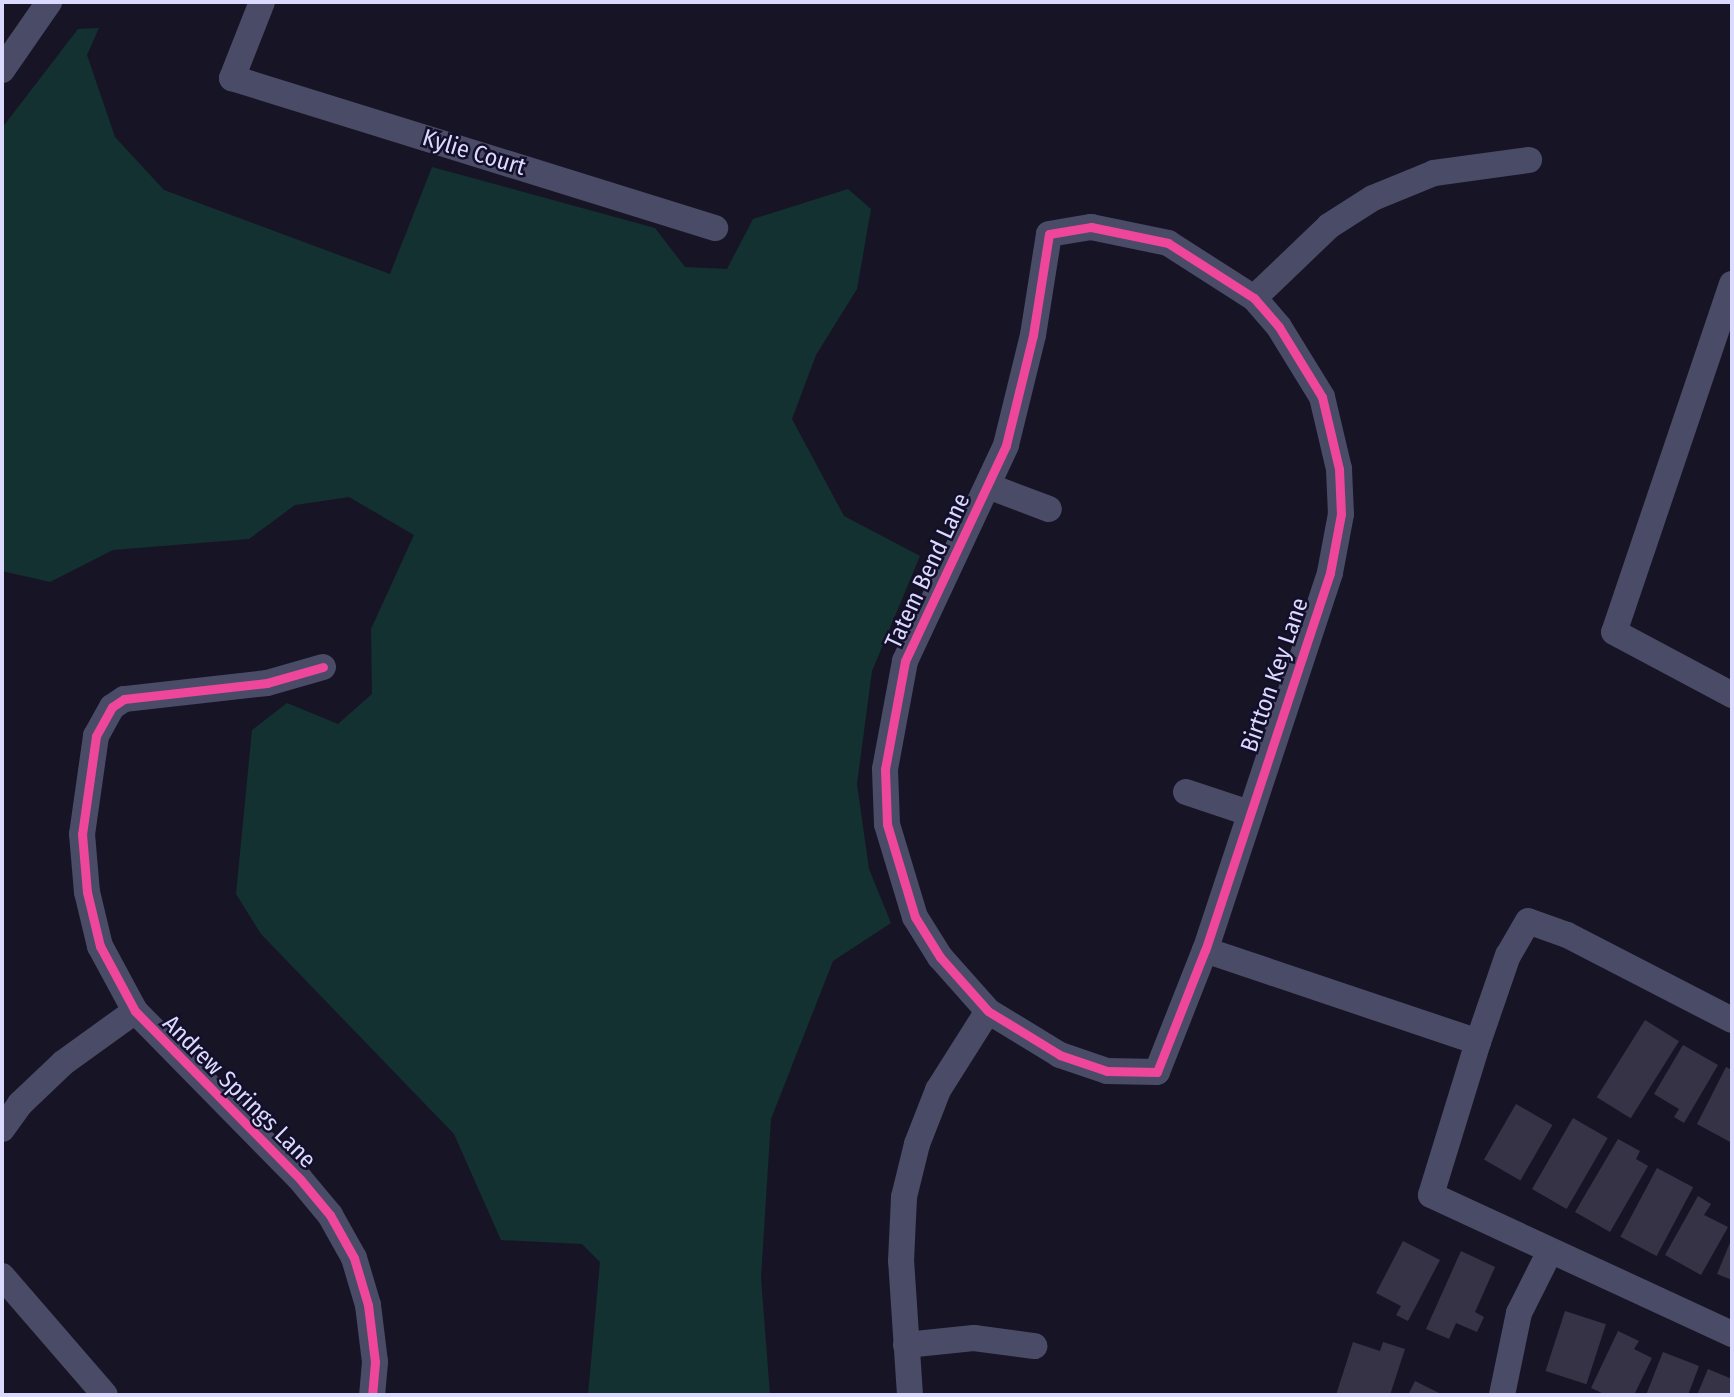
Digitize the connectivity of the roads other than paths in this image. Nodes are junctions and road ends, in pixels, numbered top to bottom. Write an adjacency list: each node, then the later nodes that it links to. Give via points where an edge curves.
1 (49, 2): 3 (street)
2 (262, 2): 5 (street, Kylie Court, via 232,78)
3 (2, 70)
4 (1529, 160): 8 (street, via 1434,173 1373,198 1329,226)
5 (716, 228)
6 (1049, 234): 8 (street, Birtton Key Lane, via 1091,227 1168,243); 9 (street, Tatem Bend Lane, via 1023,382 1006,445)
7 (1732, 285): 12 (street, via 1614,632)
8 (1254, 298): 14 (street, Birtton Key Lane, via 1279,327 1322,397 1339,469 1341,514 1330,573)
9 (988, 486): 10 (street); 16 (street, Tatem Bend Lane, via 905,662 886,769 887,824 915,917 940,957)
10 (1049, 509)
11 (323, 667): 17 (street, Andrew Springs Lane, via 267,683 124,699 102,718 91,760 83,845 86,892 100,946)
12 (1732, 695)
13 (1186, 793): 14 (street)
14 (1249, 813): 15 (street, Birtton Key Lane)
15 (1205, 950): 19 (street); 20 (street, Birtton Key Lane)
16 (988, 1011): 20 (street, Tatem Bend Lane, via 1060,1055 1107,1071); 25 (street, via 938,1090 917,1144 903,1223)
17 (135, 1012): 21 (street, via 62,1063); 28 (street, Andrew Springs Lane, via 330,1215 354,1258 368,1305 375,1362)
18 (1732, 1020): 19 (street, via 1567,936 1528,921 1508,955)
19 (1478, 1042): 22 (street, via 1431,1195)
20 (1157, 1072)
21 (2, 1129)
22 (1550, 1251): 24 (street); 30 (street, via 1519,1314)
23 (2, 1276): 27 (street)
24 (1732, 1334)
25 (906, 1345): 26 (street, via 974,1338); 29 (street)
26 (1034, 1346)
27 (105, 1395)
28 (372, 1395)
29 (911, 1395)
30 (1502, 1395)

